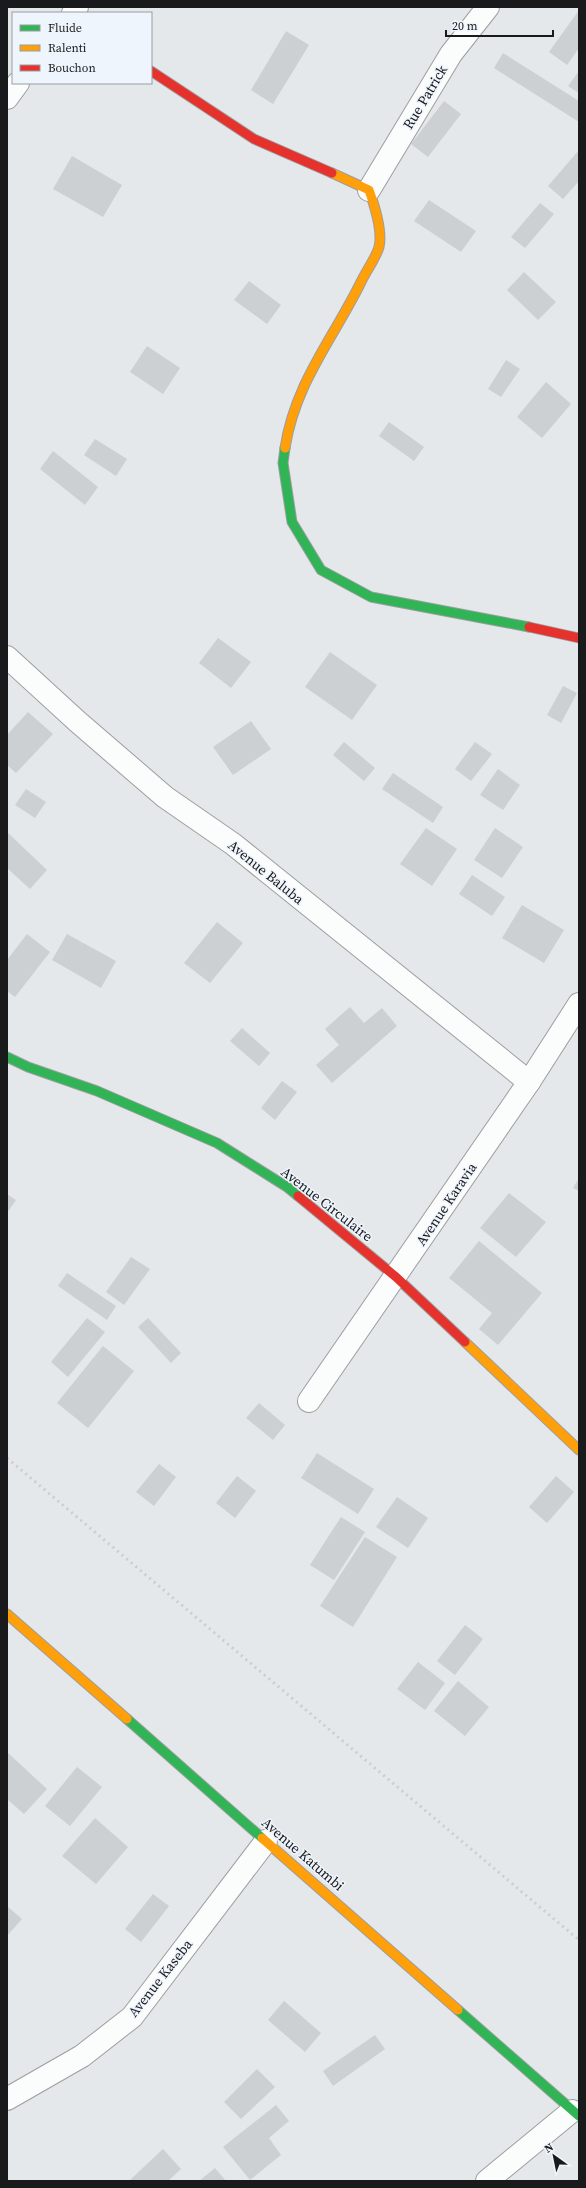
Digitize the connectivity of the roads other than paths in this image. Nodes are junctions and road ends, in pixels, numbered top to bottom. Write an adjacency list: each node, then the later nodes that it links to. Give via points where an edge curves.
1 (488, 7): 5 (street, Rue Patrick, via 451,54)
2 (152, 72): 5 (street, via 254,139)
3 (17, 84): 4 (street)
4 (7, 98)
5 (368, 190): 6 (street, via 377,211 379,246 352,300 306,379 289,422 283,463 292,522 321,570 371,596)
6 (579, 638)
7 (7, 657): 10 (street, Avenue Baluba, via 164,797 232,844)
8 (579, 1004): 10 (street, Avenue Karavia)
9 (7, 1057): 11 (street, Avenue Circulaire, via 97,1091 217,1143 287,1187)
10 (529, 1082): 11 (street, Avenue Karavia)
11 (396, 1277): 12 (street, Avenue Karavia); 13 (street, Avenue Circulaire)
12 (309, 1401)
13 (579, 1450)
14 (7, 1614): 15 (street, Avenue Katumbi)
15 (266, 1841): 16 (street, Avenue Kaseba, via 132,2017 82,2056); 17 (street, Avenue Katumbi)
16 (7, 2099)
17 (576, 2114): 18 (street)
18 (488, 2181)

